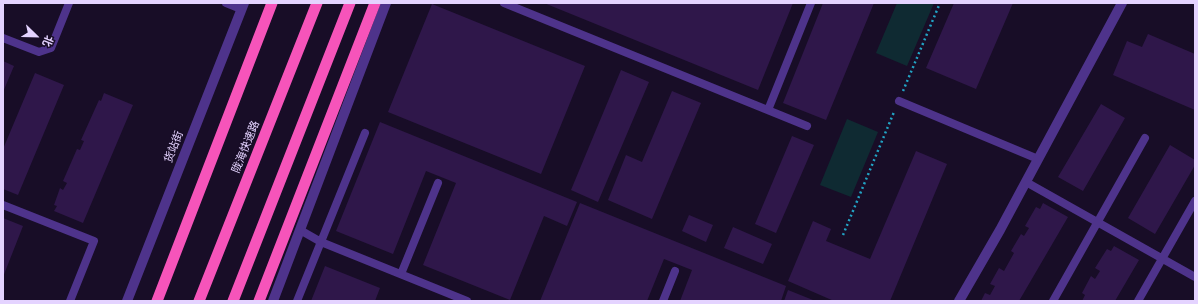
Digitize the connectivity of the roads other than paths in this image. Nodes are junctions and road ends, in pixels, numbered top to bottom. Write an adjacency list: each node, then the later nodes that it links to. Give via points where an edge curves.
1 (69, 3): 12 (lane, via 51,48 39,52)
2 (226, 3): 11 (lane)
3 (272, 3): 32 (highway)
4 (317, 3): 33 (highway, 陇海快速路)
5 (350, 3): 34 (highway)
6 (375, 3): 35 (highway)
7 (386, 3): 24 (street)
8 (504, 3): 14 (lane)
9 (811, 3): 14 (lane)
10 (1122, 3): 18 (street)
11 (242, 6): 31 (street, 货站街)
12 (3, 38)
13 (899, 101): 18 (lane)
14 (768, 110): 15 (lane)
15 (808, 126)
16 (365, 133): 25 (lane)
17 (1144, 138): 23 (lane)
18 (1038, 159): 19 (street)
19 (1026, 182): 23 (lane); 40 (street)
20 (438, 183): 28 (lane)
21 (1195, 201): 26 (lane)
22 (3, 205): 30 (lane, via 94,241)
23 (1097, 222): 26 (lane); 41 (lane)
24 (300, 230): 25 (lane); 36 (street)
25 (321, 242): 28 (lane); 37 (lane)
26 (1162, 259): 29 (lane); 42 (lane)
27 (675, 271): 39 (lane)
28 (401, 274): 38 (lane)
29 (1195, 277)
30 (70, 301)
31 (126, 301)
32 (157, 301)
33 (199, 301)
34 (233, 301)
35 (259, 301)
36 (273, 301)
37 (297, 301)
38 (467, 301)
39 (663, 301)
40 (959, 301)
41 (1053, 301)
42 (1138, 301)

